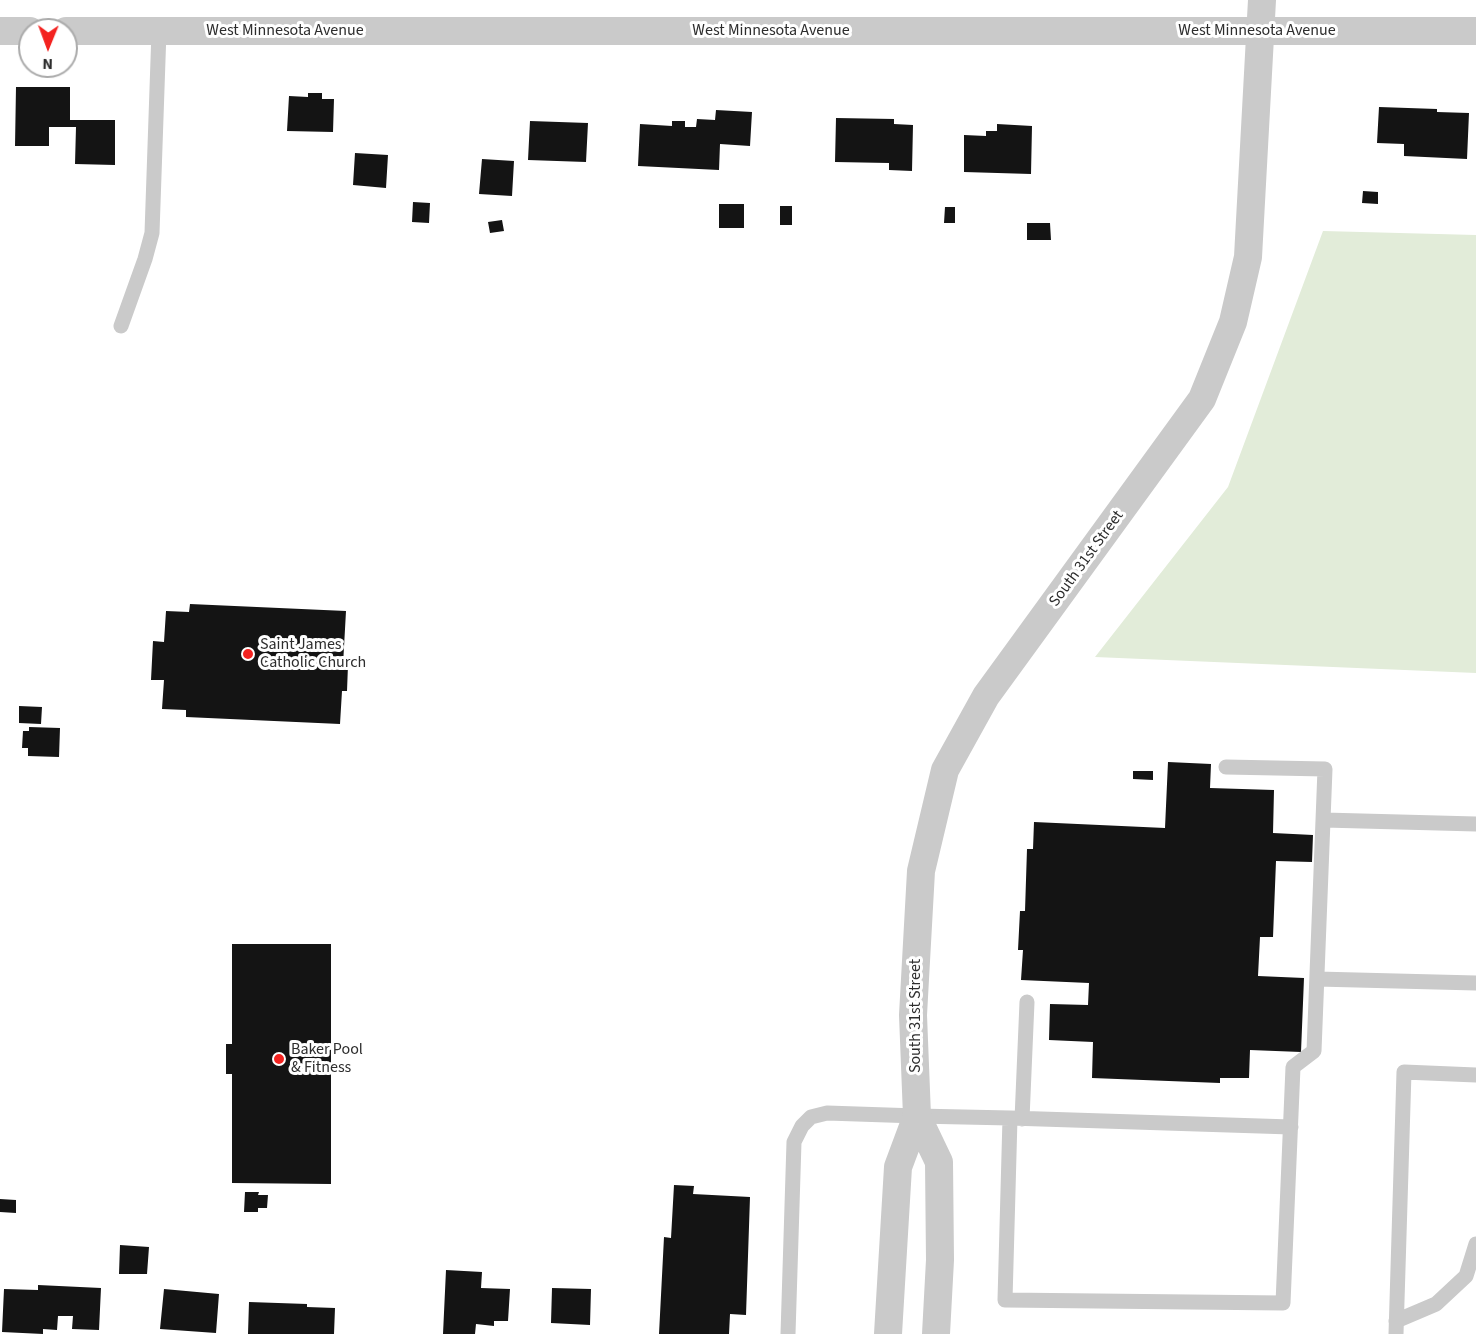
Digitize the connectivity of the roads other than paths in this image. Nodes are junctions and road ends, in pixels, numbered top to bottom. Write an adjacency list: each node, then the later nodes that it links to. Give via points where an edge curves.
1 (1262, 0): 6 (street, South 31st Street)
2 (0, 31): 3 (street)
3 (18, 31)
4 (78, 31): 5 (street, West Minnesota Avenue)
5 (159, 31): 6 (street, West Minnesota Avenue); 8 (lane, via 152,233)
6 (1261, 31): 7 (street, West Minnesota Avenue); 16 (street, South 31st Street, via 1248,257 1233,322 1202,399 986,696 945,771 921,871 913,1015)
7 (1476, 32)
8 (121, 326)
9 (1226, 767): 10 (lane, via 1325,770)
10 (1324, 820): 11 (lane); 12 (lane)
11 (1476, 824)
12 (1317, 979): 13 (lane); 18 (lane, via 1314,1051 1293,1067)
13 (1476, 983)
14 (1027, 1002): 17 (lane)
15 (1476, 1075): 20 (lane, via 1404,1072)
16 (917, 1116): 17 (lane); 21 (lane, via 827,1113 811,1117 802,1126 794,1142); 22 (street, South 31st Street, via 898,1167); 23 (street, South 31st Street, via 939,1162)
17 (1016, 1118): 18 (lane); 18 (lane, via 1005,1300 1283,1303)
18 (1291, 1127)
19 (1476, 1244): 20 (lane, via 1466,1276 1436,1304)
20 (1396, 1328)
21 (788, 1334)
22 (888, 1334)
23 (936, 1334)

